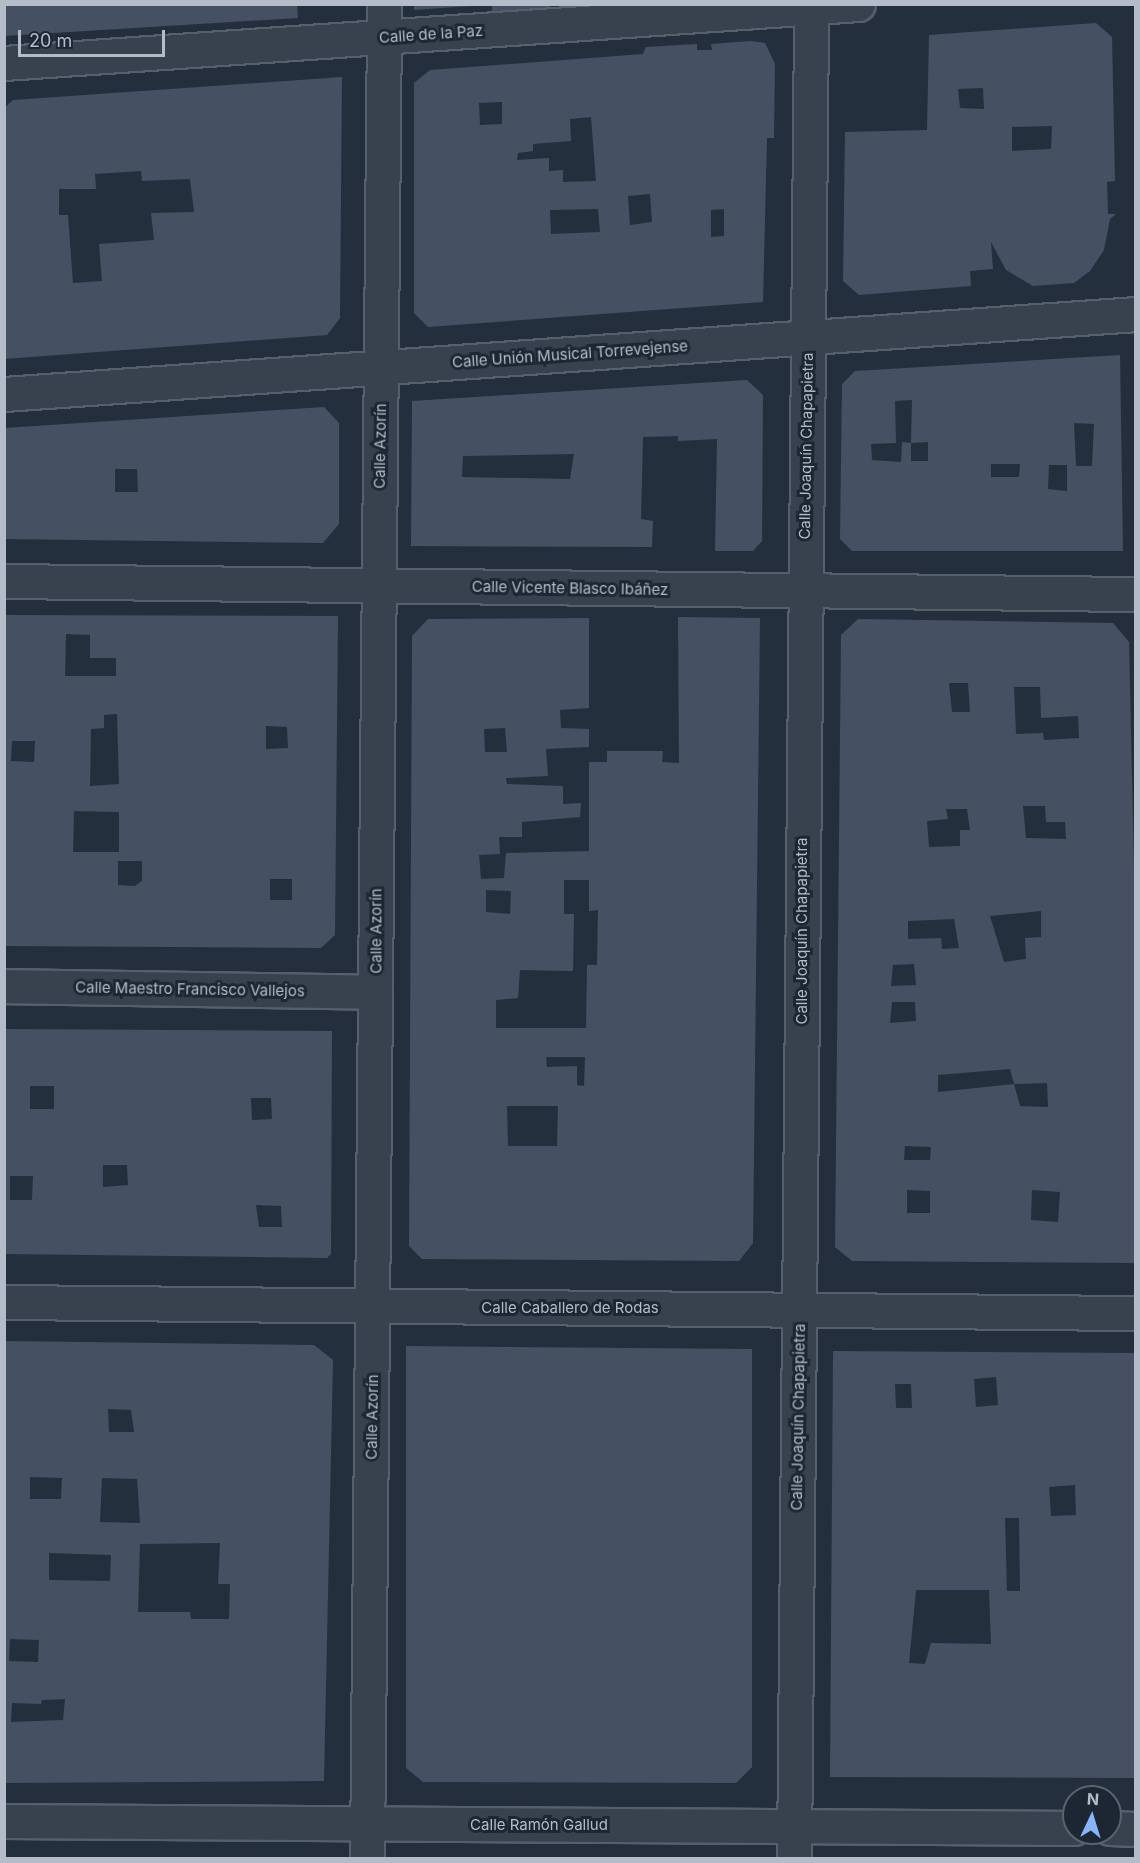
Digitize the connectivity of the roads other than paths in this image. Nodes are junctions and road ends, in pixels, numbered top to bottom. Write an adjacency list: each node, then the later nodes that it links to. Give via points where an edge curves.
1 (384, 4): 4 (street, Calle Azorín)
2 (858, 4): 3 (street, Calle de la Paz)
3 (811, 6): 4 (street, Calle de la Paz); 7 (street, Calle Joaquín Chapapietra)
4 (384, 37): 5 (street, Calle de la Paz); 8 (street, Calle Azorín)
5 (4, 63)
6 (1136, 314): 7 (street, Calle Unión Musical Torrevejense)
7 (808, 338): 8 (street, Calle Unión Musical Torrevejense); 12 (street, Calle Joaquín Chapapietra)
8 (381, 367): 9 (street, Calle Unión Musical Torrevejense); 11 (street, Calle Azorín)
9 (4, 394)
10 (4, 581): 11 (street, Calle Vicente Blasco Ibáñez)
11 (378, 585): 12 (street, Calle Vicente Blasco Ibáñez); 15 (street, Calle Azorín)
12 (804, 590): 13 (street, Calle Vicente Blasco Ibáñez); 18 (street, Calle Joaquín Chapapietra)
13 (1136, 594)
14 (4, 986): 15 (street, Calle Maestro Francisco Vallejos)
15 (375, 992): 17 (street, Calle Azorín)
16 (4, 1302): 17 (street, Calle Caballero de Rodas)
17 (373, 1306): 18 (street, Calle Caballero de Rodas); 21 (street, Calle Azorín)
18 (799, 1310): 19 (street, Calle Caballero de Rodas); 22 (street, Calle Joaquín Chapapietra)
19 (1136, 1313)
20 (4, 1821): 21 (street, Calle Ramón Gallud)
21 (367, 1823): 22 (street, Calle Ramón Gallud); 24 (street, Calle Azorín)
22 (794, 1826): 23 (street, Calle Ramón Gallud); 25 (street, Calle Joaquín Chapapietra)
23 (1062, 1828)
24 (367, 1858)
25 (794, 1858)

